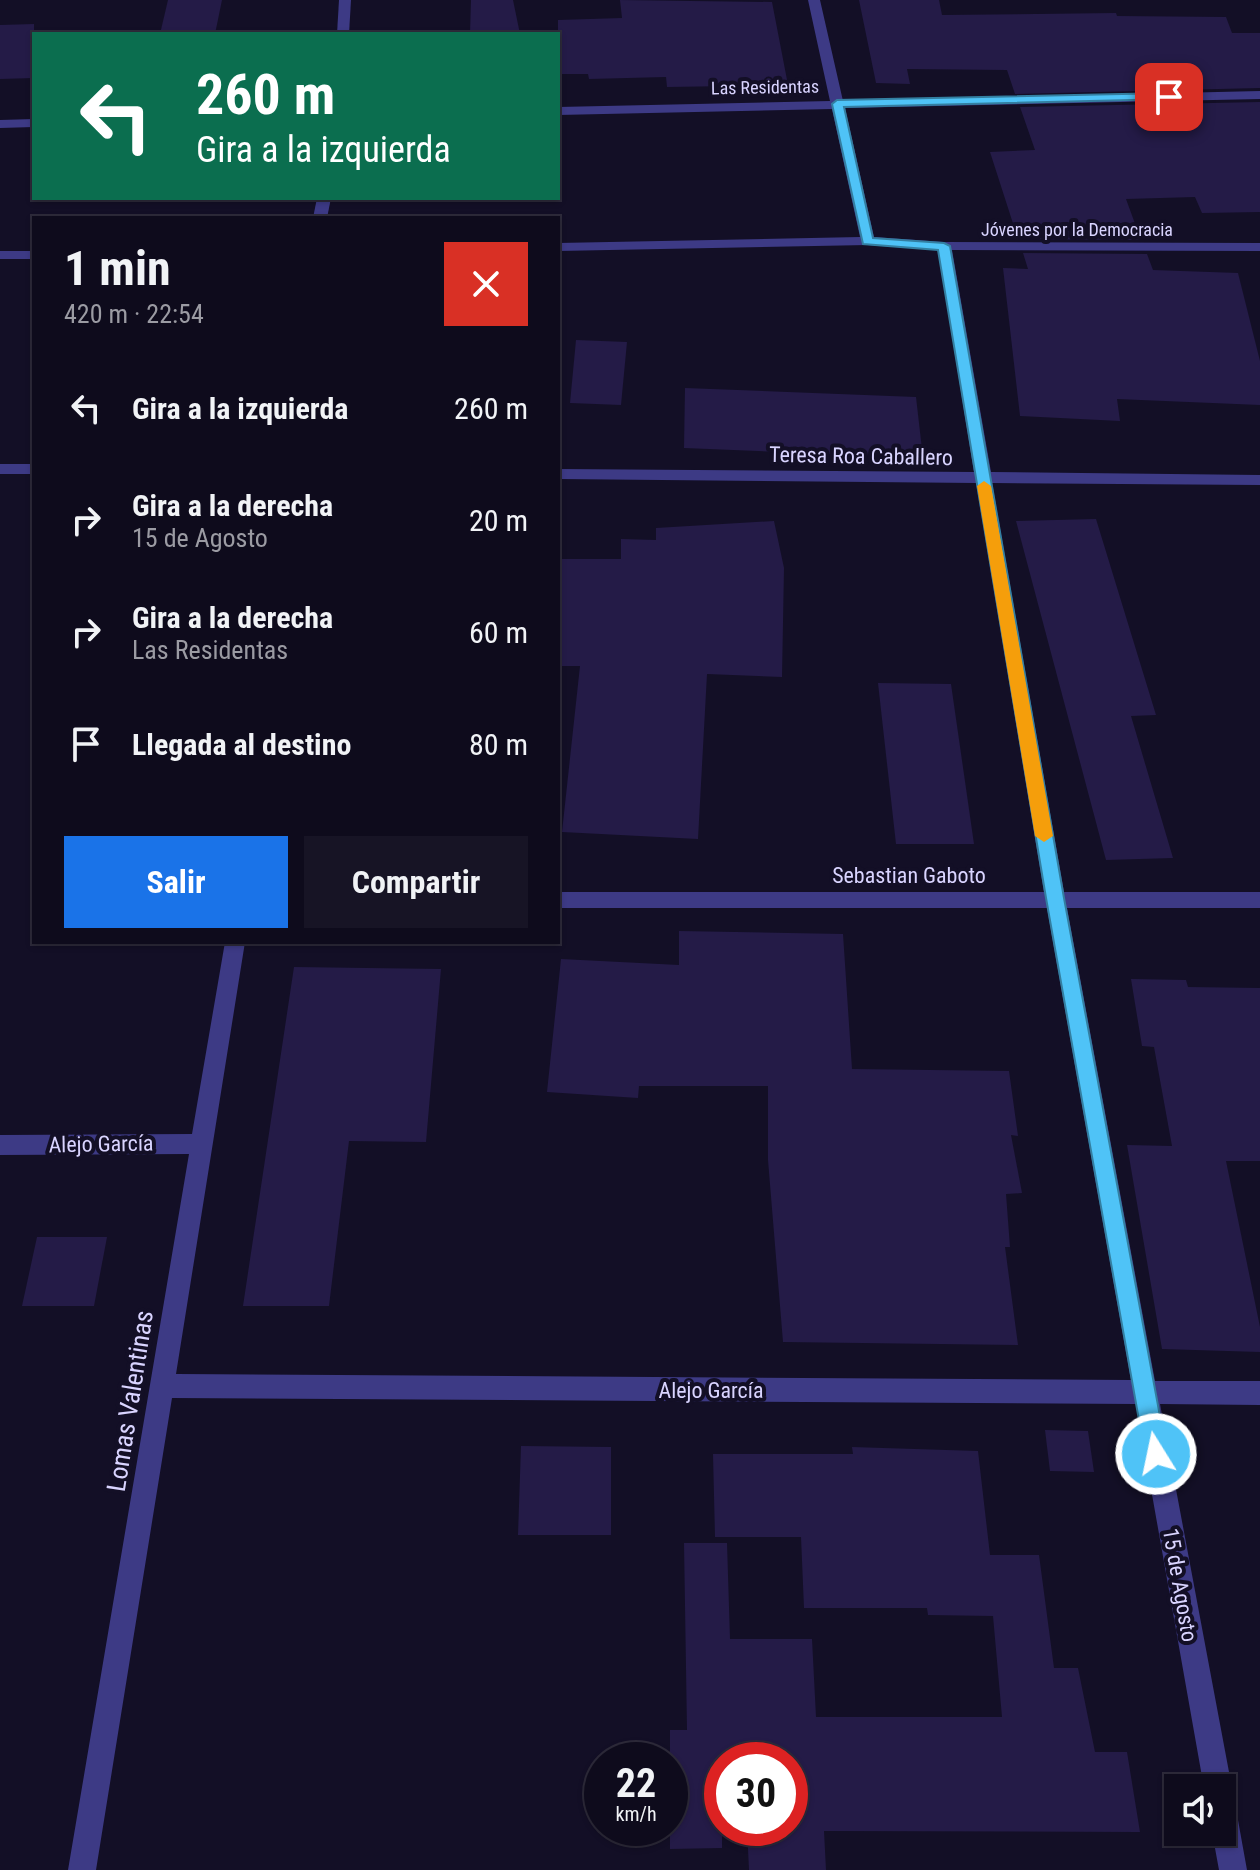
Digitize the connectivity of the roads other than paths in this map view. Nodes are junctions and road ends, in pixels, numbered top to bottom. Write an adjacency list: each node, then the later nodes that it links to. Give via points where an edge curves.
1 (345, 0): 3 (street)
2 (814, 0): 5 (street)
3 (343, 32)
4 (1260, 95): 5 (street, Las Residentas)
5 (837, 104): 6 (street, Las Residentas); 9 (street)
6 (560, 111)
7 (32, 123): 8 (street)
8 (0, 124)
9 (868, 241): 10 (street, Jóvenes por la Democracia); 11 (street, Jóvenes por la Democracia)
10 (944, 246): 12 (street, Jóvenes por la Democracia); 18 (street, 15 de Agosto)
11 (560, 247)
12 (1260, 247)
13 (0, 255): 14 (street)
14 (32, 255)
15 (0, 469): 16 (street)
16 (32, 469)
17 (560, 474): 18 (street, Teresa Roa Caballero)
18 (983, 479): 19 (street, Teresa Roa Caballero); 20 (street, 15 de Agosto)
19 (1260, 480)
20 (1055, 898): 21 (street, Sebastian Gaboto); 22 (street, Sebastian Gaboto); 27 (street, 15 de Agosto)
21 (560, 900)
22 (1260, 900)
23 (235, 944): 24 (street, Lomas Valentinas)
24 (201, 1144): 25 (street, Alejo García); 26 (street, Lomas Valentinas)
25 (0, 1145)
26 (161, 1386): 27 (street, Alejo García); 31 (street, Lomas Valentinas)
27 (1145, 1393): 28 (street, Alejo García); 29 (street, 15 de Agosto)
28 (1260, 1393)
29 (1215, 1774)
30 (1229, 1846): 32 (street)
31 (82, 1870)
32 (1233, 1870)

